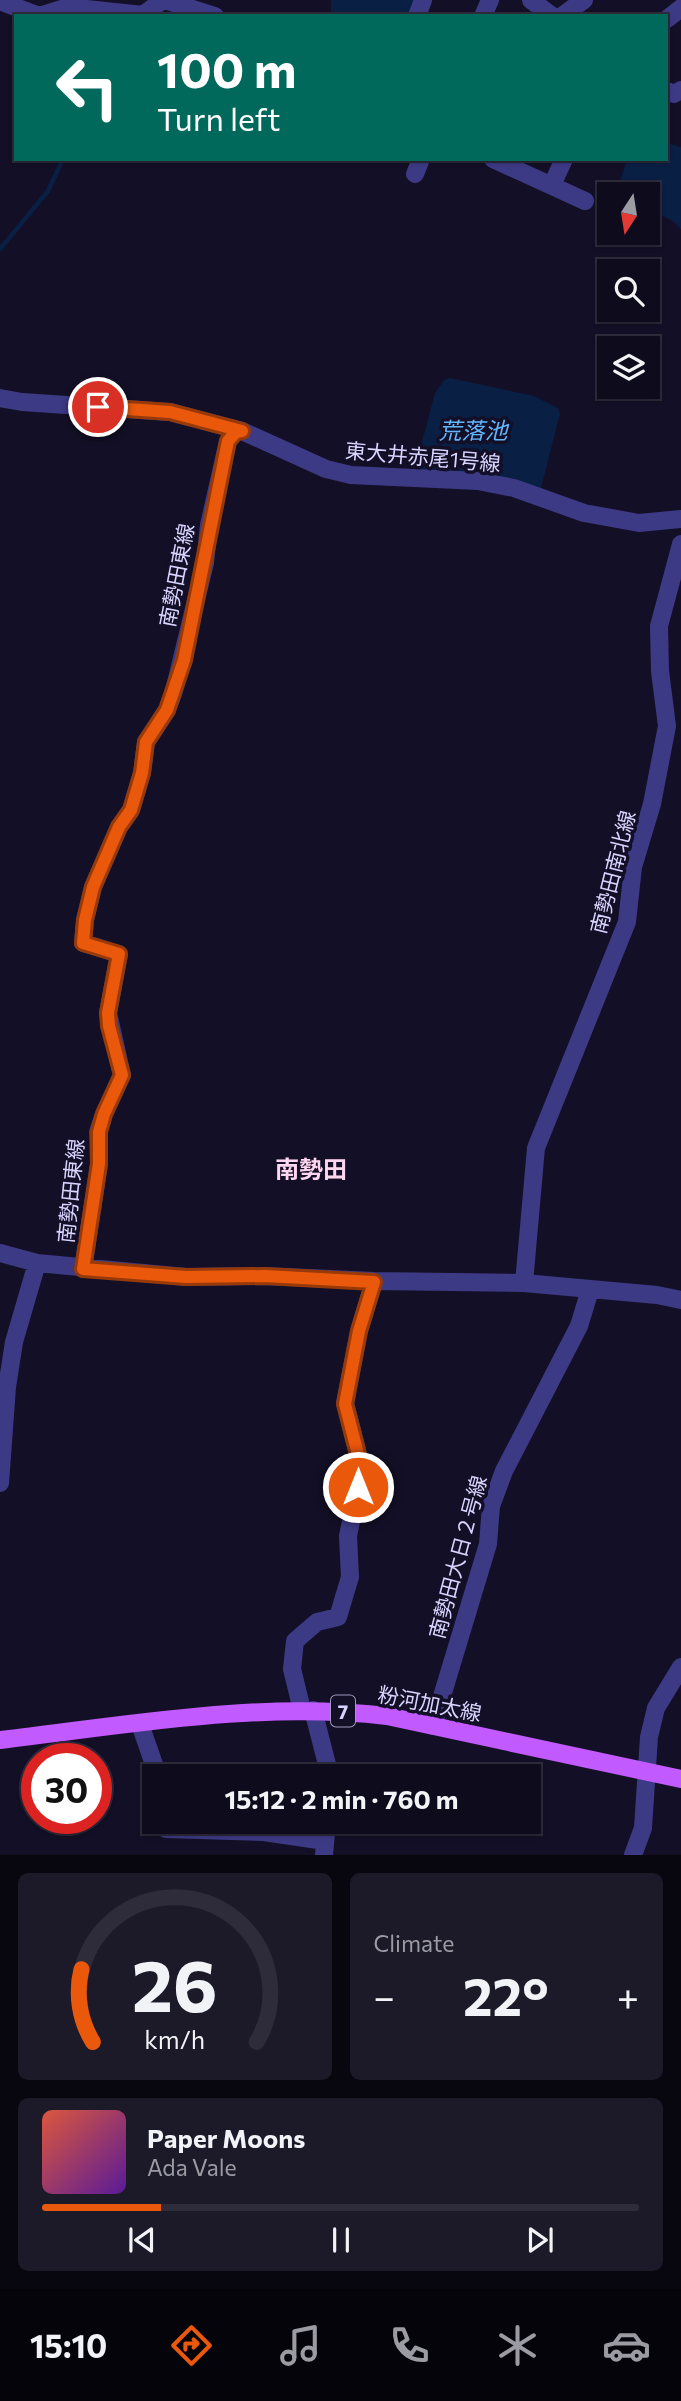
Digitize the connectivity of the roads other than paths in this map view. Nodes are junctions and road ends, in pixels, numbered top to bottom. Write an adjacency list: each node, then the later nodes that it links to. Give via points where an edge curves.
1 (164, 0): 8 (street); 9 (street)
2 (531, 0): 10 (street)
3 (584, 0): 11 (street)
4 (0, 1): 5 (street)
5 (33, 14)
6 (45, 14): 7 (street, via 68,7)
7 (134, 14)
8 (144, 14)
9 (209, 14)
10 (549, 14)
11 (565, 14)
12 (498, 161): 14 (street)
13 (563, 161): 14 (street)
14 (552, 185): 15 (street)
15 (585, 201)
16 (0, 398): 17 (street, 東大井赤尾1号線, via 170,412)
17 (242, 431): 18 (street, 東大井赤尾1号線, via 326,469 351,475 478,481 514,488 584,513 639,523); 22 (street, 南勢田東線, via 228,441 174,691 146,742 138,791 93,887 85,920 83,943 119,954 108,1013 122,1075 99,1132 99,1164)
18 (681, 519)
19 (681, 544): 24 (street, 南勢田南北線, via 659,626 667,726 634,867 627,922 536,1147)
20 (0, 1253): 21 (street)
21 (37, 1263): 22 (street); 27 (street, via 14,1342)
22 (83, 1269): 23 (street)
23 (374, 1282): 24 (street); 29 (street, via 345,1404 360,1462 348,1536 350,1577 338,1617 317,1622 295,1641 292,1669)
24 (524, 1283): 25 (street)
25 (590, 1290): 26 (street); 31 (street, 南勢田大日２号線, via 579,1326 504,1471 491,1506 488,1544)
26 (681, 1300)
27 (0, 1483)
28 (681, 1667): 35 (street, via 656,1708)
29 (308, 1710): 30 (main road, 粉河加太線 / 7); 31 (main road, 粉河加太線 / 7, via 387,1716); 34 (street)
30 (140, 1724): 32 (main road, 粉河加太線 / 7); 33 (street)
31 (433, 1726): 35 (main road, 粉河加太線 / 7)
32 (0, 1740)
33 (154, 1764)
34 (326, 1764)
35 (647, 1772): 36 (main road, 粉河加太線 / 7); 39 (street, via 643,1828)
36 (681, 1779)
37 (272, 1834): 38 (street)
38 (325, 1848)
39 (632, 1855)

